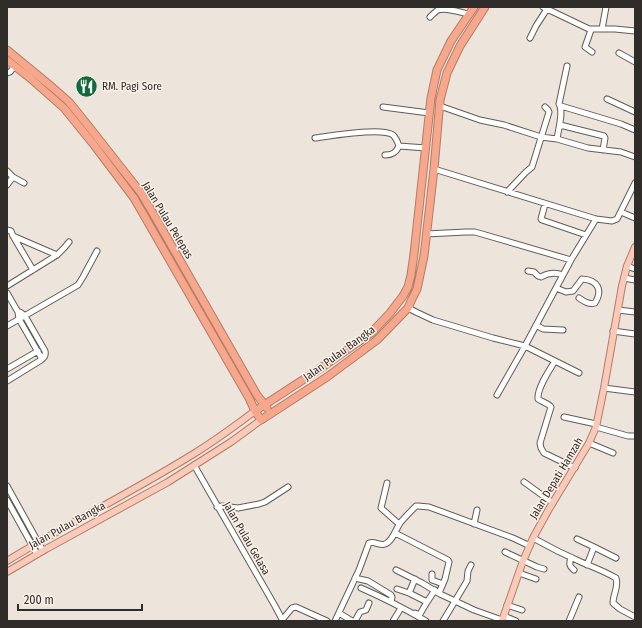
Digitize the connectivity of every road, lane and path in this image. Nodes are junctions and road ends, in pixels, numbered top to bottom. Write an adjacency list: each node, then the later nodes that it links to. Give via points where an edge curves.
1 (474, 7): 5 (highway, Jalan Pulau Bangka)
2 (485, 7): 21 (highway, Jalan Pulau Bangka, via 446,73)
3 (606, 7): 7 (street)
4 (545, 8): 8 (street); 10 (street)
5 (468, 14): 6 (street, via 440,10); 25 (highway, Jalan Pulau Bangka, via 451,41 438,70)
6 (430, 17)
7 (602, 29): 8 (street); 9 (street)
8 (591, 30): 12 (street, via 585,47)
9 (635, 31)
10 (530, 38)
11 (7, 50): 19 (highway, Jalan Pulau Pelepas)
12 (592, 52)
13 (619, 53): 15 (street)
14 (7, 61): 16 (highway, Jalan Pulau Pelepas)
15 (635, 62)
16 (14, 66): 18 (street); 19 (highway, Jalan Pulau Pelepas)
17 (567, 66): 22 (street, via 559,104)
18 (7, 73)
19 (32, 76): 91 (highway, Jalan Pulau Pelepas, via 52,87 69,102 141,193); 92 (highway, Jalan Pulau Pelepas, via 64,108 134,198)
20 (606, 99): 26 (street)
21 (440, 106): 29 (street); 37 (highway, Jalan Pulau Bangka)
22 (561, 106): 27 (street); 28 (street)
23 (383, 107): 25 (street)
24 (545, 107): 29 (street, via 549,112)
25 (430, 112): 33 (highway, Jalan Pulau Bangka)
26 (635, 112)
27 (560, 125): 31 (street); 34 (street, via 604,136)
28 (635, 130)
29 (541, 137): 31 (street); 45 (street, via 531,168)
30 (315, 138): 32 (street, via 369,131 382,132 395,136)
31 (557, 139): 34 (street)
32 (399, 146): 33 (street); 35 (street, via 396,152)
33 (426, 148): 42 (highway, Jalan Pulau Bangka)
34 (603, 150): 36 (street)
35 (385, 155)
36 (635, 157)
37 (434, 169): 44 (highway, Jalan Pulau Bangka); 45 (street)
38 (7, 172): 39 (street)
39 (13, 177): 40 (street); 43 (street)
40 (24, 183)
41 (635, 183): 47 (street)
42 (422, 184): 44 (highway); 91 (highway, Jalan Pulau Bangka, via 411,275 403,296 372,333)
43 (7, 185)
44 (432, 185): 51 (highway, Jalan Pulau Bangka)
45 (507, 192): 46 (street)
46 (545, 204): 49 (street); 52 (street, via 542,220)
47 (621, 212): 48 (street); 49 (street, via 617,219 612,221)
48 (635, 218)
49 (596, 219): 52 (street)
50 (7, 230): 53 (street)
51 (426, 234): 58 (street, via 475,232); 70 (highway, Jalan Pulau Bangka, via 417,289)
52 (586, 234): 58 (street)
53 (13, 236): 57 (street); 61 (street)
54 (69, 242): 57 (street)
55 (635, 247): 59 (main road, Jalan Depati Hamzah)
56 (97, 251): 74 (street, via 78,285)
57 (57, 255): 61 (street)
58 (571, 260): 63 (street)
59 (627, 266): 60 (street); 64 (main road, Jalan Depati Hamzah)
60 (635, 269)
61 (33, 270): 66 (street)
62 (528, 271): 63 (street, via 541,277 554,273)
63 (563, 275): 67 (street)
64 (624, 278): 65 (street); 71 (main road, Jalan Depati Hamzah)
65 (635, 280)
66 (7, 286)
67 (556, 288): 69 (street, via 566,292 573,291 582,279 591,280 598,287 595,303 589,304); 76 (street)
68 (7, 293): 72 (street)
69 (579, 298)
70 (408, 308): 81 (street, via 433,320); 93 (highway, Jalan Pulau Bangka, via 378,340 328,377)
71 (618, 310): 73 (street); 79 (main road, Jalan Depati Hamzah)
72 (18, 312): 74 (street); 75 (street)
73 (635, 312)
74 (25, 316): 75 (street); 83 (street, via 45,351)
75 (19, 319): 77 (street); 82 (street)
76 (536, 325): 78 (street, via 543,330); 81 (street)
77 (7, 326)
78 (563, 330)
79 (614, 331): 80 (street); 88 (main road, Jalan Depati Hamzah)
80 (635, 334)
81 (525, 346): 84 (street); 90 (street)
82 (38, 351): 83 (street); 85 (street)
83 (42, 359): 87 (street)
84 (555, 361): 86 (street); 101 (street, via 537,396 541,402 551,407 540,443 544,453)
85 (7, 369)
86 (579, 373)
87 (7, 381)
88 (604, 388): 89 (street); 96 (main road, Jalan Depati Hamzah)
89 (635, 392)
90 (497, 395)
91 (265, 405): 92 (highway, Jalan Pulau Bangka); 93 (highway, Jalan Pulau Pelepas)
92 (255, 411): 95 (highway, Jalan Pulau Pelepas); 115 (main road, Jalan Pulau Bangka, via 195,453)
93 (270, 413): 95 (highway, Jalan Pulau Bangka)
94 (564, 417): 96 (street)
95 (261, 420): 100 (main road, Jalan Pulau Bangka)
96 (596, 425): 97 (street); 98 (main road, Jalan Depati Hamzah)
97 (635, 436)
98 (589, 444): 99 (street); 101 (main road, Jalan Depati Hamzah)
99 (614, 453)
100 (194, 465): 108 (street, Jalan Pulau Gelasa); 119 (main road, Jalan Pulau Bangka)
101 (575, 468): 107 (main road, Jalan Depati Hamzah)
102 (524, 482): 107 (street)
103 (387, 483): 110 (street, via 381,508)
104 (7, 486): 115 (street)
105 (288, 487): 108 (street, via 259,504 238,508)
106 (7, 500): 116 (street)
107 (553, 502): 113 (main road, Jalan Depati Hamzah)
108 (218, 507): 153 (street, Jalan Pulau Gelasa)
109 (478, 510): 111 (street)
110 (399, 524): 111 (street, via 418,506 429,507); 112 (street)
111 (474, 524): 117 (street)
112 (395, 534): 134 (street, via 385,544 369,543); 137 (street, via 448,560)
113 (533, 538): 117 (main road, Jalan Depati Hamzah); 122 (street)
114 (577, 539): 118 (street)
115 (38, 542): 116 (main road, Jalan Pulau Bangka); 119 (street)
116 (32, 546): 121 (street); 124 (main road, Jalan Pulau Bangka)
117 (530, 546): 125 (main road, Jalan Depati Hamzah)
118 (594, 547): 123 (street); 127 (street)
119 (44, 551): 121 (main road, Jalan Pulau Bangka)
120 (505, 552): 125 (street)
121 (37, 554): 131 (main road, Jalan Pulau Bangka)
122 (571, 557): 127 (street); 130 (street, via 569,564)
123 (616, 558)
124 (7, 561)
125 (523, 561): 129 (street); 132 (main road, Jalan Depati Hamzah)
126 (471, 565): 143 (street, via 467,582)
127 (587, 565): 151 (street, via 616,578 617,585 612,602)
128 (396, 570): 135 (street)
129 (544, 570)
130 (574, 570)
131 (7, 572)
132 (519, 573): 136 (street); 147 (main road, Jalan Depati Hamzah)
133 (432, 574): 137 (street, via 432,580)
134 (355, 578): 144 (street, via 368,581 391,595); 150 (street)
135 (415, 579): 140 (street); 141 (street)
136 (536, 579)
137 (442, 584): 140 (street)
138 (361, 588): 144 (street)
139 (397, 589): 141 (street)
140 (437, 592): 143 (street); 145 (street)
141 (409, 593): 145 (street)
142 (579, 597): 162 (street)
143 (455, 601): 152 (street); 160 (street)
144 (391, 602): 148 (street)
145 (427, 602): 148 (street, via 419,614 403,606)
146 (369, 603): 157 (street)
147 (507, 605): 149 (street); 152 (main road, Jalan Depati Hamzah)
148 (401, 608): 158 (street); 159 (street)
149 (522, 610)
150 (339, 613): 155 (street); 156 (street)
151 (635, 617)
152 (503, 619): 161 (street)
153 (282, 621): 154 (street, via 296,606)
154 (327, 621)
155 (335, 621)
156 (352, 621)
157 (355, 621)
158 (394, 621)
159 (426, 621)
160 (443, 621)
161 (516, 621)
162 (569, 621)

